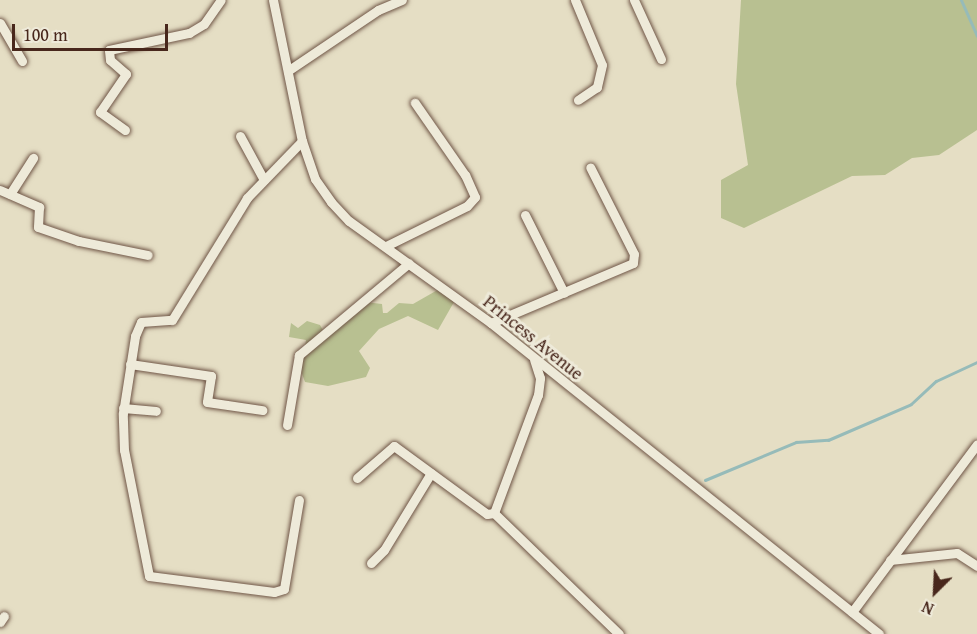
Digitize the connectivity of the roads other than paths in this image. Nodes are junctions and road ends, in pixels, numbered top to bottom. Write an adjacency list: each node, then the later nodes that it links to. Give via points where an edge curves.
1 (221, 0): 12 (street, via 204,24 189,33 109,50 110,60 126,74 100,112)
2 (273, 0): 9 (street, Princess Avenue)
3 (402, 0): 9 (street, via 378,10)
4 (575, 0): 10 (street, via 602,65 597,87)
5 (634, 0): 7 (street)
6 (0, 23): 8 (street)
7 (661, 58)
8 (22, 61)
9 (289, 70): 14 (street, Princess Avenue)
10 (578, 100)
11 (415, 103): 21 (street, via 465,175 475,197 467,206)
12 (125, 130)
13 (240, 136): 17 (street)
14 (302, 141): 17 (street); 21 (street, Princess Avenue, via 310,168 326,196 349,221)
15 (33, 158): 19 (street)
16 (590, 167): 24 (street, via 635,260 630,266)
17 (264, 180): 27 (street, via 247,198 172,320 141,322)
18 (0, 190): 19 (street)
19 (10, 194): 22 (street, via 39,207 38,226 79,241)
20 (525, 215): 24 (street)
21 (386, 246): 23 (street, Princess Avenue)
22 (148, 255)
23 (410, 263): 25 (street, Princess Avenue); 31 (street, via 299,355)
24 (564, 293): 25 (street)
25 (491, 322): 26 (street, Princess Avenue)
26 (534, 360): 36 (street, via 540,378 538,395); 40 (street, Princess Avenue)
27 (130, 364): 28 (street); 29 (street, via 211,376 207,402)
28 (123, 408): 30 (street); 35 (street, via 124,450 149,576 274,592 284,589)
29 (262, 410)
30 (156, 411)
31 (287, 425)
32 (977, 444): 37 (street)
33 (431, 473): 34 (street, via 394,446); 36 (street, via 487,514); 38 (street, via 384,550)
34 (357, 478)
35 (298, 500)
36 (494, 513): 41 (street)
37 (890, 560): 39 (street, via 957,553); 40 (street)
38 (370, 563)
39 (977, 566)
40 (852, 612): 42 (street, Princess Avenue)
41 (619, 634)
42 (879, 634)

